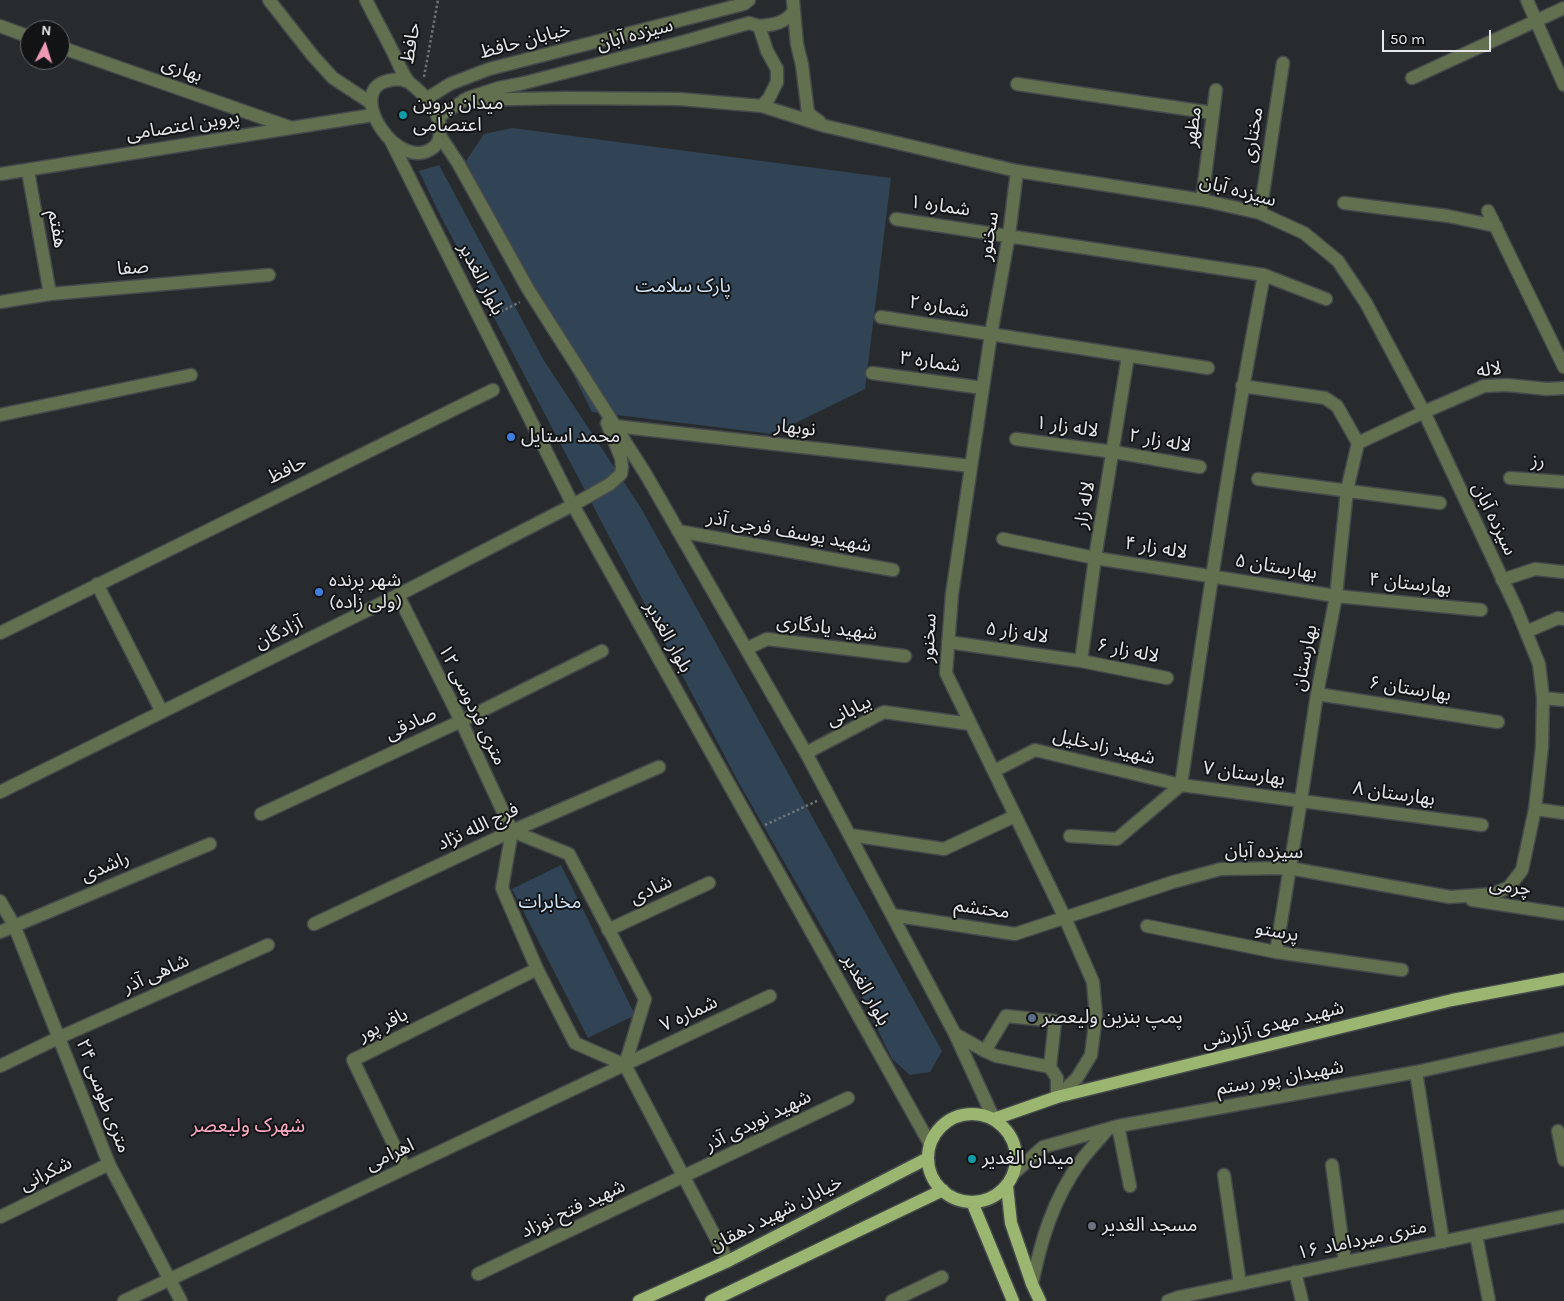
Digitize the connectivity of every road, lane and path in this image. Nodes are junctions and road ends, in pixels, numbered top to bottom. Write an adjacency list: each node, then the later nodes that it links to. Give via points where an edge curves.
1 (269, 0): 22 (street, via 333,78)
2 (366, 0): 15 (street)
3 (438, 0): 19 (path, حافظ)
4 (1527, 0): 8 (street)
5 (746, 2): 9 (street, via 742,14); 19 (street, خیابان حافظ, via 489,69)
6 (794, 6): 9 (street, سیزده آبان, via 788,18 779,23); 25 (street, via 808,112)
7 (1564, 8): 8 (street)
8 (1536, 20): 14 (street); 17 (street)
9 (754, 24): 20 (street, سیزده آبان, via 498,88); 21 (street, via 777,69 776,82)
10 (0, 26): 11 (street)
11 (20, 33)
12 (70, 50): 26 (street, بهاری)
13 (1283, 63): 35 (street, مختاری)
14 (1412, 78)
15 (408, 82): 19 (street); 22 (street, via 400,78 381,82 374,90)
16 (1017, 84): 23 (street)
17 (1564, 85)
18 (1216, 90): 23 (street, مظهر)
19 (424, 96): 24 (street)
20 (464, 100): 21 (street, سیزده آبان, via 679,100); 24 (street, سیزده آبان)
21 (762, 106): 25 (street, سیزده آبان)
22 (372, 109): 26 (street, پروین اعتصامی); 28 (street)
23 (1214, 113): 32 (street, مظهر)
24 (438, 117): 27 (street)
25 (826, 126): 30 (street, سیزده آبان)
26 (292, 128): 29 (street, پروین اعتصامی)
27 (440, 136): 28 (street, via 436,145 418,155); 42 (street, بلوار الغدیر)
28 (390, 139): 46 (street, بلوار الغدیر)
29 (28, 171): 31 (street, پروین اعتصامی); 41 (street, هفتم)
30 (1017, 171): 32 (street, سیزده آبان); 38 (street, سخنور)
31 (0, 174)
32 (1202, 200): 35 (street, سیزده آبان)
33 (1344, 202): 37 (street)
34 (1488, 211): 37 (street)
35 (1260, 213): 58 (street, سیزده آبان, via 1304,232 1338,261 1366,303)
36 (896, 218): 38 (street, شماره ۱)
37 (1496, 226): 49 (street)
38 (1009, 235): 40 (street, شماره ۱); 47 (street, سخنور)
39 (269, 275): 41 (street, صفا)
40 (1264, 275): 43 (street, شماره ۱); 53 (street)
41 (50, 294): 44 (street, صفا)
42 (532, 296): 46 (path); 57 (street, بلوار الغدیر)
43 (1326, 298)
44 (0, 302)
45 (881, 316): 47 (street, شماره ۲)
46 (481, 321): 71 (street, بلوار الغدیر)
47 (991, 334): 48 (street, شماره ۲); 54 (street, سخنور)
48 (1128, 356): 50 (street, شماره ۲); 63 (street, لاله زار)
49 (1564, 367)
50 (1208, 368)
51 (872, 373): 54 (street, شماره ۳)
52 (191, 375): 59 (street)
53 (1242, 386): 62 (street, via 1325,398 1337,406); 77 (street)
54 (983, 388): 64 (street, سخنور)
55 (1564, 388): 58 (street, لاله, via 1484,386)
56 (494, 390): 79 (street, حافظ)
57 (601, 406): 60 (street, بلوار الغدیر); 71 (street, آزادگان, via 621,458 622,471 610,484)
58 (1424, 412): 62 (street); 78 (street, سیزده آبان)
59 (0, 415)
60 (616, 426): 64 (street, نوبهار); 72 (street, بلوار الغدیر)
61 (1016, 439): 63 (street, لاله زار ۱)
62 (1358, 443): 69 (street, بهارستان)
63 (1114, 452): 65 (street, لاله زار ۲); 74 (street, لاله زار)
64 (971, 466): 86 (street, سخنور, via 949,610)
65 (1200, 467)
66 (1510, 478): 68 (street, رز)
67 (1258, 479): 69 (street)
68 (1564, 482)
69 (1347, 490): 70 (street); 81 (street, بهارستان)
70 (1440, 503)
71 (574, 505): 80 (street, آزادگان); 111 (street, بلوار الغدیر)
72 (678, 531): 75 (street, شهید یوسف فرجی آذر); 87 (street, بلوار الغدیر)
73 (1003, 540): 74 (street, لاله زار ۴)
74 (1096, 558): 77 (street, لاله زار ۴); 90 (street, لاله زار)
75 (893, 570)
76 (1564, 572): 78 (street, via 1534,569)
77 (1211, 576): 81 (street, بهارستان ۵); 102 (street)
78 (1502, 580): 84 (street, سیزده آبان)
79 (97, 584): 85 (street, حافظ); 95 (street)
80 (398, 595): 95 (street, آزادگان); 96 (street, ۱۲ متری فردوسی)
81 (1336, 596): 82 (street, بهارستان ۴); 92 (street, بهارستان)
82 (1481, 610)
83 (1564, 619): 84 (street, via 1558,618)
84 (1526, 632): 93 (street, سیزده آبان, via 1540,664)
85 (0, 633)
86 (948, 642): 90 (street, لاله زار ۵); 98 (street, سخنور, via 946,673)
87 (746, 650): 89 (street, شهید یادگاری, via 767,639); 99 (street, بلوار الغدیر)
88 (602, 651): 96 (street, صادقی)
89 (904, 656)
90 (1081, 662): 91 (street, لاله زار ۶)
91 (1167, 678)
92 (1317, 694): 97 (street, بهارستان ۶); 105 (street, بهارستان)
93 (1544, 698): 94 (street); 106 (street, سیزده آبان)
94 (1564, 700)
95 (162, 712): 103 (street, آزادگان)
96 (460, 721): 108 (street, صادقی); 112 (street, ۱۲ متری فردوسی)
97 (1498, 722)
98 (970, 724): 99 (street, بیابانی, via 884,712); 101 (street, سخنور)
99 (806, 754): 104 (street, بلوار الغدیر)
100 (659, 767): 112 (street, فرج الله نژاد)
101 (994, 771): 102 (street, شهید زادخلیل, via 1035,750); 109 (street, سخنور)
102 (1181, 785): 105 (street, بهارستان ۷); 114 (street, via 1118,839)
103 (0, 792)
104 (829, 795): 111 (path); 113 (street, بلوار الغدیر)
105 (1301, 800): 110 (street, بهارستان ۸); 116 (street, بهارستان)
106 (1535, 809): 107 (street); 118 (street, سیزده آبان, via 1522,870 1509,887 1494,894)
107 (1564, 813)
108 (261, 814)
109 (1015, 816): 113 (street, via 944,850); 122 (street, سخنور)
110 (1482, 825)
111 (755, 830): 147 (street, بلوار الغدیر)
112 (512, 831): 123 (street, فرج الله نژاد); 126 (street, via 569,854); 130 (street, via 502,888)
113 (850, 835): 121 (street, بلوار الغدیر)
114 (1070, 836)
115 (210, 844): 124 (street, راشدی)
116 (1289, 868): 118 (street, سیزده آبان); 122 (street, سیزده آبان, via 1221,869); 129 (street, بهارستان)
117 (709, 883): 126 (street, شادی)
118 (1450, 897): 120 (street, چرمی)
119 (0, 901): 124 (street, ۲۴ متری طوسی)
120 (1564, 914)
121 (892, 915): 122 (street, محتشم, via 1015,934); 134 (street, بلوار الغدیر)
122 (1065, 918): 142 (street, سخنور, via 1093,982 1096,1016 1091,1055 1077,1078)
123 (314, 924)
124 (14, 925): 127 (street, راشدی); 135 (street, ۲۴ متری طوسی)
125 (1147, 926): 129 (street, پرستو)
126 (608, 930): 138 (street, via 645,999)
127 (0, 932)
128 (268, 945): 135 (street, شاهی آذر)
129 (1276, 952): 131 (street, پرستو)
130 (537, 970): 138 (street, via 575,1043); 152 (street, باقر پور, via 353,1060)
131 (1402, 970)
132 (1564, 979): 142 (main road, شهید مهدی آزارشی, via 1452,1000)
133 (770, 996): 138 (street, شماره ۷)
134 (955, 1034): 137 (street); 144 (street, بلوار الغدیر)
135 (60, 1038): 139 (street, شاهی آذر); 150 (street, ۲۴ متری طوسی)
136 (1564, 1040): 141 (street, شهیدان پور رستم)
137 (984, 1052): 140 (street); 140 (street, via 1006,1016 1055,1021)
138 (625, 1065): 152 (street, اهرامی); 154 (street)
139 (0, 1066)
140 (1050, 1067): 142 (street, via 1056,1078)
141 (1416, 1072): 145 (street, شهیدان پور رستم); 162 (street)
142 (1057, 1097): 144 (main road, شهید مهدی آزارشی)
143 (848, 1098): 154 (street, شهید نویدی آذر)
144 (994, 1119): 147 (main road, via 969,1114 956,1117 945,1123); 155 (main road, via 1011,1135 1015,1144 1016,1165)
145 (1113, 1128): 155 (street, شهیدان پور رستم, via 1043,1147); 156 (street); 169 (street, via 1079,1163 1057,1201 1041,1242)
146 (1558, 1131): 149 (street)
147 (930, 1144): 148 (main road)
148 (928, 1158): 157 (main road, via 935,1181); 163 (main road, خیابان شهید دهقان)
149 (1564, 1160)
150 (109, 1164): 160 (street, شکرانی); 168 (street, ۲۴ متری طوسی)
151 (1332, 1165): 164 (street)
152 (405, 1168): 168 (street, اهرامی)
153 (1224, 1175): 170 (street)
154 (684, 1177): 163 (street); 166 (street, شهید فتح نوزاد)
155 (1010, 1180): 158 (main road, via 997,1194); 169 (main road, via 1011,1223)
156 (1130, 1186)
157 (943, 1190): 158 (main road, via 958,1200); 174 (main road)
158 (972, 1202): 176 (main road)
159 (1564, 1216): 161 (street, ۱۶ متری میرداماد)
160 (0, 1217)
161 (1476, 1235): 162 (street, ۱۶ متری میرداماد); 180 (street)
162 (1443, 1242): 164 (street, ۱۶ متری میرداماد)
163 (728, 1260): 173 (main road, خیابان شهید دهقان)
164 (1345, 1262): 165 (street, ۱۶ متری میرداماد)
165 (1295, 1272): 170 (street, ۱۶ متری میرداماد); 179 (street)
166 (478, 1274)
167 (942, 1277): 175 (street)
168 (170, 1279): 171 (street, اهرامی); 172 (street, ۲۴ متری طوسی)
169 (1032, 1284): 177 (main road)
170 (1240, 1284): 178 (street, ۱۶ متری میرداماد)
171 (124, 1301)
172 (181, 1301)
173 (639, 1301)
174 (711, 1301)
175 (892, 1301)
176 (1013, 1301)
177 (1040, 1301)
178 (1168, 1301)
179 (1302, 1301)
180 (1489, 1301)

